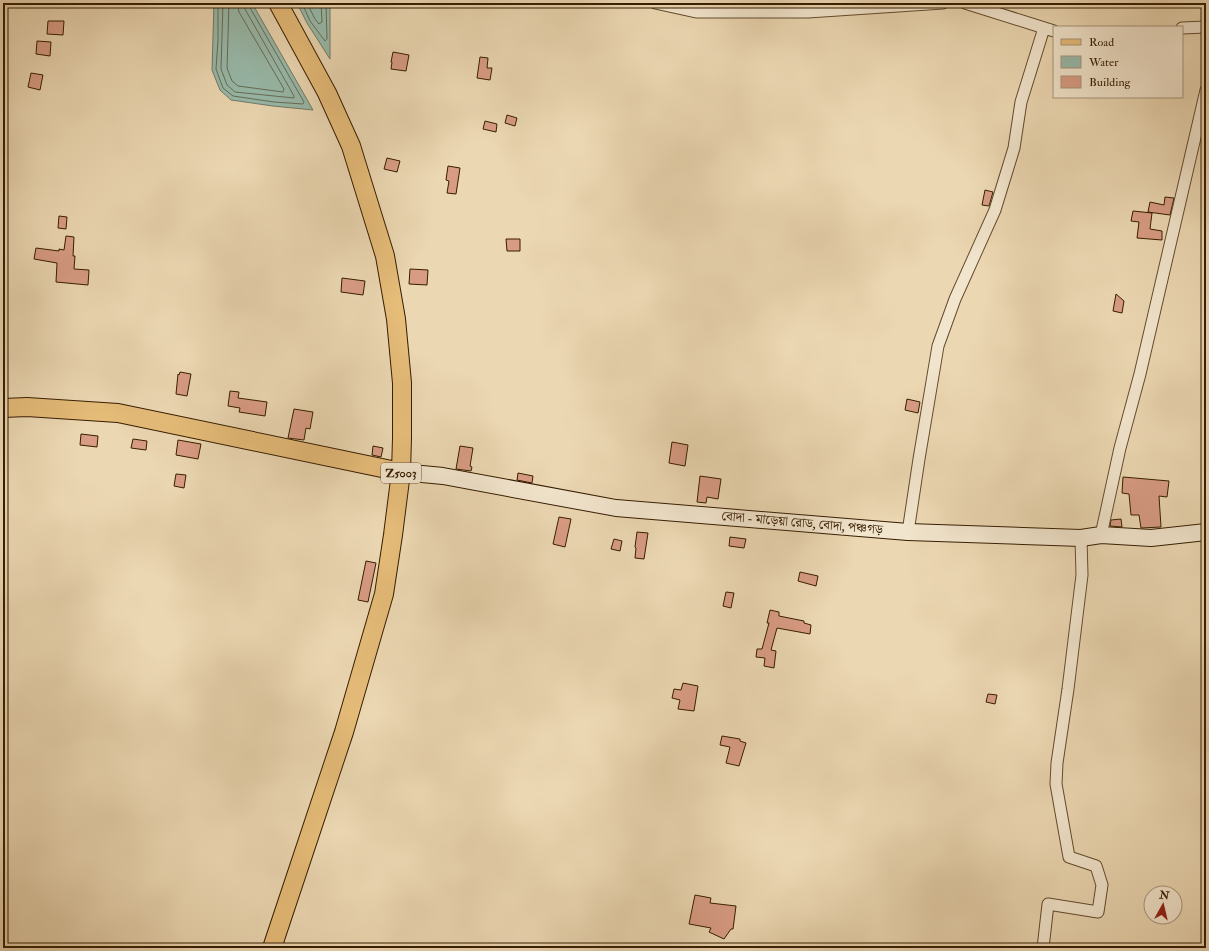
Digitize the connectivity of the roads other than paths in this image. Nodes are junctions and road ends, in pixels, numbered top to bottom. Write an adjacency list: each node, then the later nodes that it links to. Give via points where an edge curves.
1 (278, 3): 10 (main road, Z5003, via 327,93 351,146 385,256 396,319 402,383)
2 (655, 3): 3 (street, via 696,12 808,12)
3 (943, 3)
4 (965, 3): 7 (street)
5 (1206, 27): 6 (street)
6 (1183, 28)
7 (1049, 29): 11 (street, via 1021,102 1014,148 995,210 954,299 938,346)
8 (1206, 90): 13 (street)
9 (3, 408): 10 (main road, via 28,407 118,413)
10 (401, 472): 11 (main road, বোদা - মাড়েয়া রোড, বোদা, পঞ্চগড়, via 443,476 616,508); 15 (main road, Z5003, via 384,594 344,732)
11 (908, 532): 14 (main road, বোদা - মাড়েয়া রোড, বোদা, পঞ্চগড়)
12 (1206, 532): 13 (main road, বোদা - মাড়েয়া রোড, বোদা, পঞ্চগড়, via 1151,538)
13 (1101, 535): 14 (main road, বোদা - মাড়েয়া রোড, বোদা, পঞ্চগড়)
14 (1081, 538): 16 (street, via 1082,575 1056,784 1069,857 1096,866 1102,885 1098,912 1048,904)
15 (272, 948)
16 (1043, 948)

